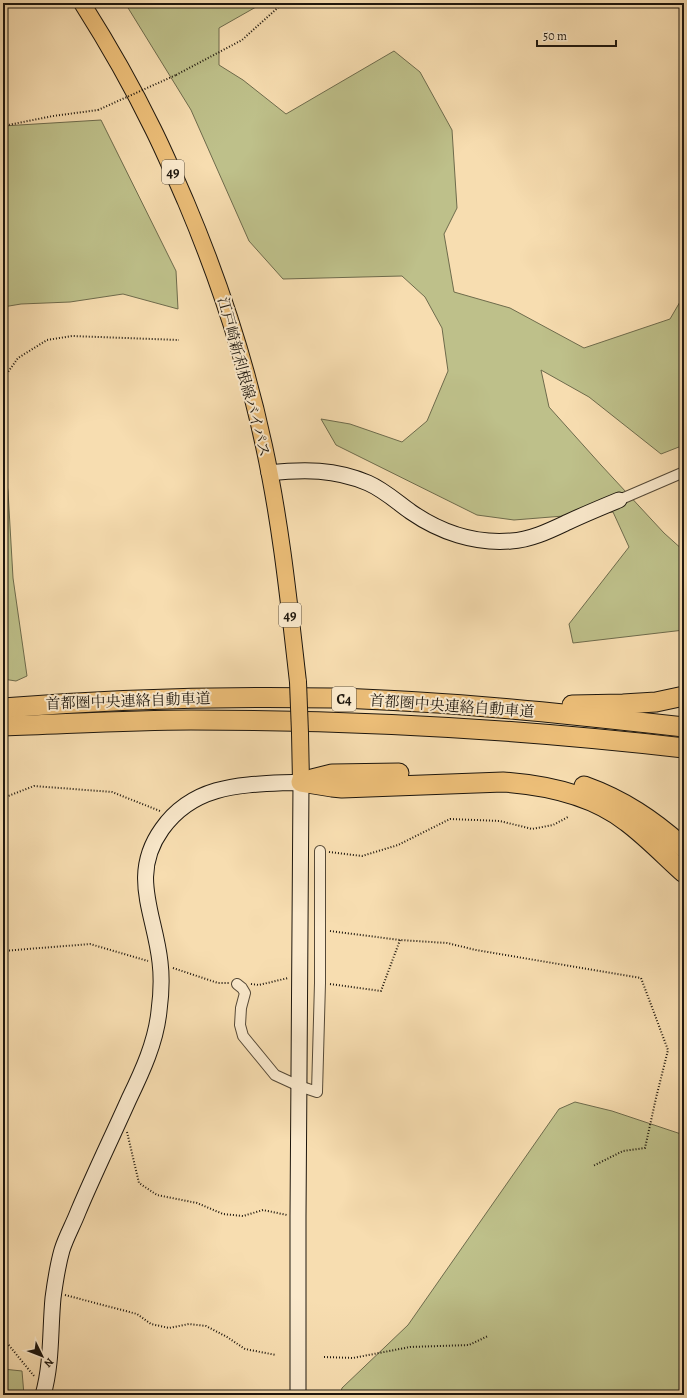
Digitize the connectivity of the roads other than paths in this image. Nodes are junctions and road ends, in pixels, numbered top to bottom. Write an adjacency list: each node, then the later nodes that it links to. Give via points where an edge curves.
1 (82, 3): 3 (main road, 江戸崎新利根線バイパス / 49, via 130,83 154,131 205,249 239,351)
2 (684, 472): 4 (street)
3 (269, 473): 4 (street, via 294,470 321,471 352,477 380,490 412,513 445,531 457,536 493,542 513,541 553,530); 11 (main road, 江戸崎新利根線バイパス / 49, bridge, via 289,602 298,682)
4 (619, 500)
5 (684, 696): 6 (highway, via 656,702 623,704)
6 (476, 706): 7 (highway, 首都圏中央連絡自動車道 / C4, via 333,698 198,698); 9 (highway, 首都圏中央連絡自動車道 / C4)
7 (3, 708)
8 (3, 726): 10 (highway, 首都圏中央連絡自動車道 / C4, via 190,720 338,722 482,729)
9 (684, 727)
10 (684, 748)
11 (301, 782): 12 (highway, via 332,787 548,782); 17 (street); 18 (street, via 232,786 194,799 162,828 150,848 145,887 160,964 159,1013 146,1064 90,1183 62,1250 54,1293 49,1370)
12 (577, 790): 13 (highway, via 604,793 624,803); 15 (highway, via 627,821)
13 (684, 848)
14 (320, 851): 17 (street, via 317,1092)
15 (684, 873)
16 (237, 984): 17 (street, via 244,994 240,1025 243,1036 275,1075)
17 (300, 1086): 19 (street)
18 (45, 1391)
19 (298, 1395)

